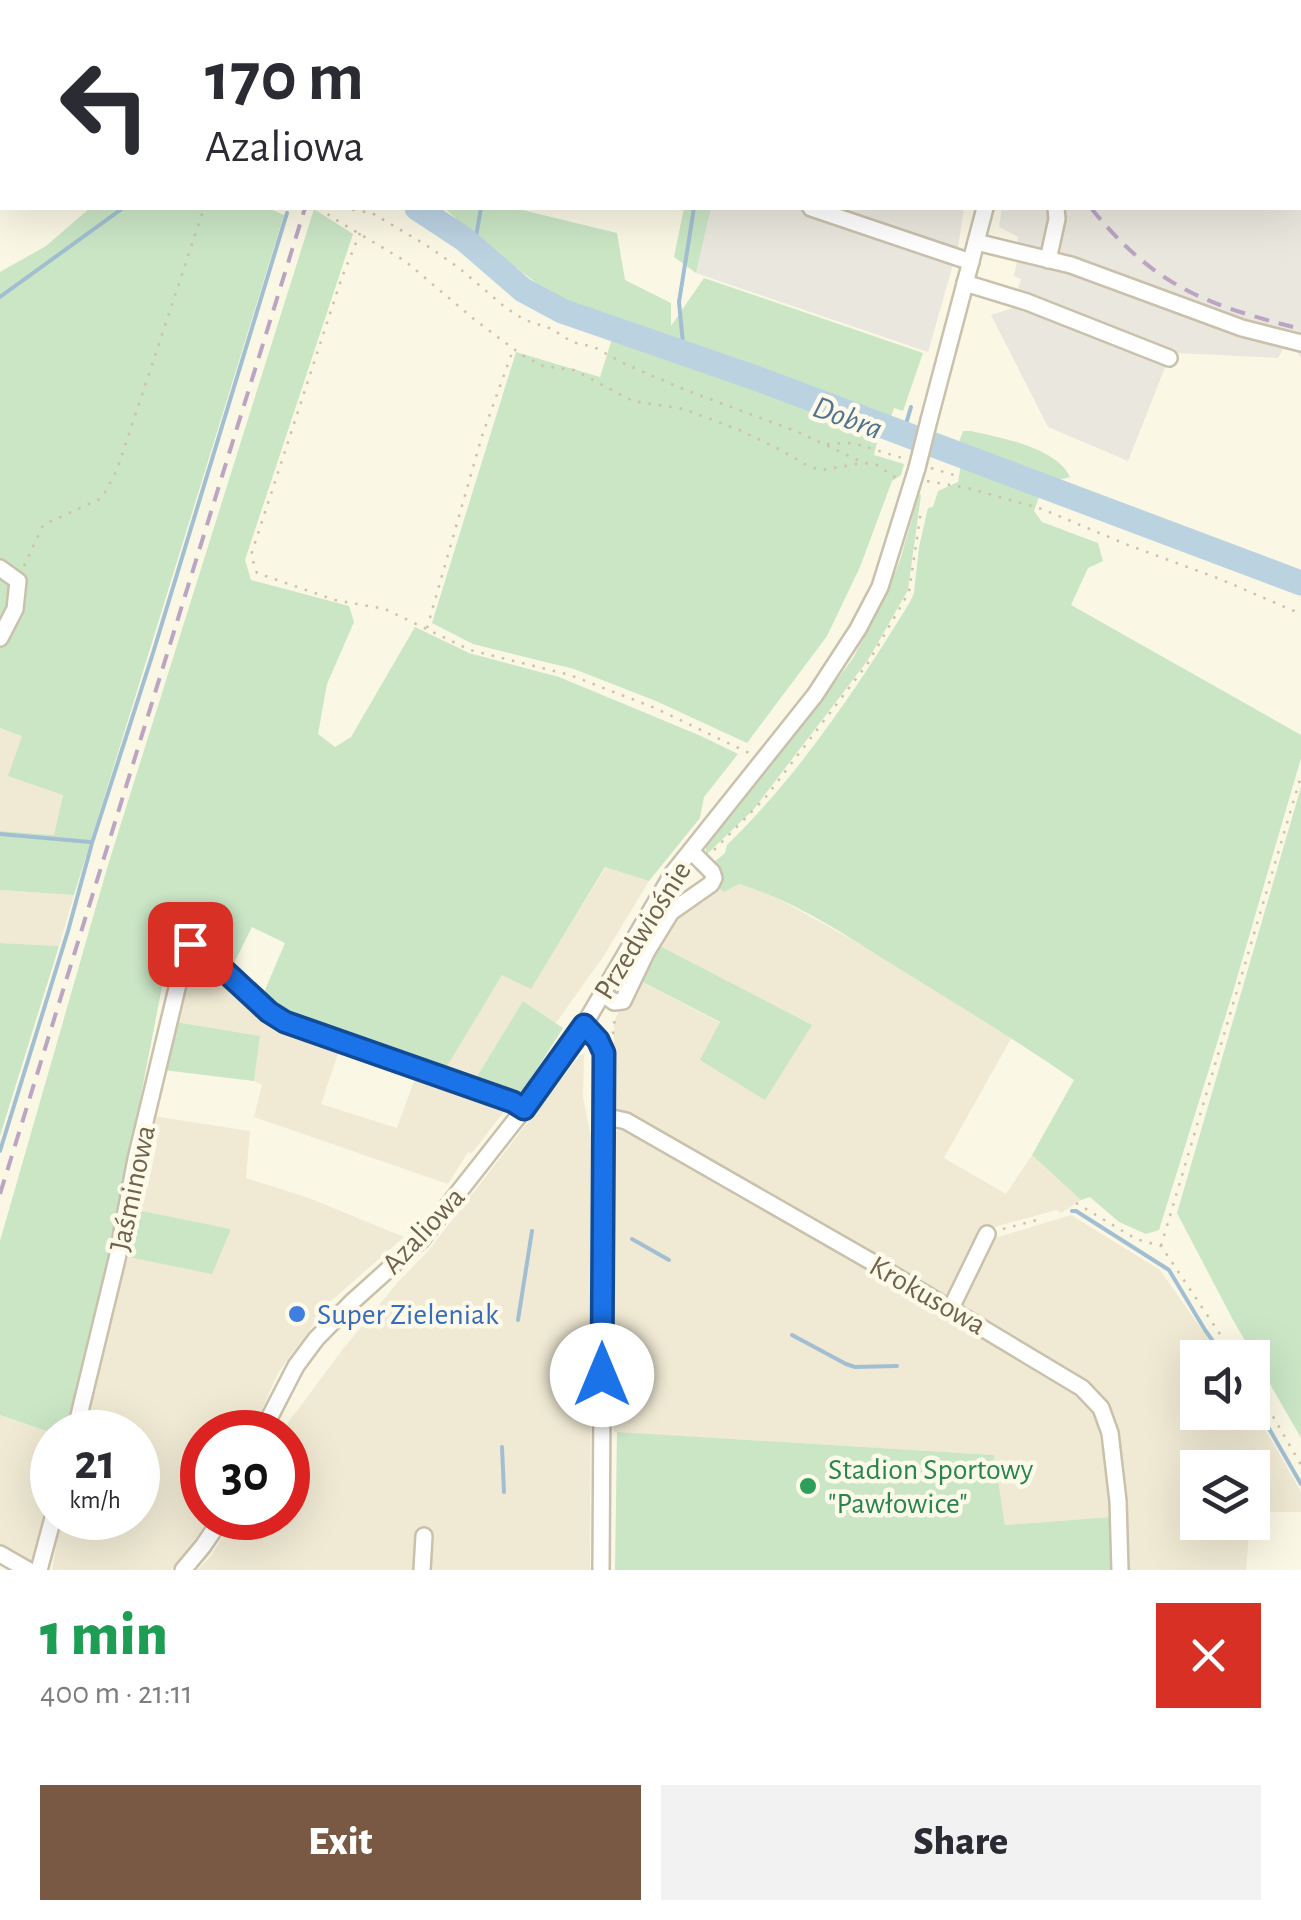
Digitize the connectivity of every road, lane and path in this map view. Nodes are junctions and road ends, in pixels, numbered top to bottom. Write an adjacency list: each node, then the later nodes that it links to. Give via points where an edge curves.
1 (203, 210): 20 (path, via 116,470 102,498 43,524)
2 (322, 210): 7 (path)
3 (354, 210): 15 (path, via 372,213 426,245 525,320)
4 (818, 210): 10 (street)
5 (984, 210): 8 (street)
6 (1056, 210): 9 (street)
7 (360, 233): 13 (path); 22 (path, via 251,555 257,573 385,609)
8 (976, 242): 9 (street); 10 (street)
9 (1048, 260): 12 (street)
10 (971, 262): 11 (street)
11 (965, 282): 14 (street); 17 (street, Przedwiośnie, bridge)
12 (1301, 343)
13 (514, 348): 16 (path, via 633,401 684,409 739,430 810,467); 22 (path)
14 (1169, 358)
15 (826, 444): 16 (path); 17 (path, via 853,443)
16 (864, 463): 17 (path)
17 (914, 471): 18 (path); 21 (path, via 1042,509); 24 (street, Przedwiośnie, via 880,587 858,630)
18 (957, 476)
19 (0, 568): 20 (street)
20 (18, 581): 23 (street, via 15,610)
21 (1301, 614)
22 (426, 628): 24 (path, via 470,650 570,675 656,708)
23 (0, 638)
24 (764, 760): 26 (street, Przedwiośnie)
25 (1301, 776): 34 (path)
26 (691, 851): 27 (street, Przedwiośnie); 27 (street, via 712,872 712,884 671,912 623,1002)
27 (602, 994): 28 (street, Przedwiośnie)
28 (584, 1025): 29 (street, Azaliowa); 30 (street, Przedwiośnie, via 604,1053)
29 (524, 1109): 37 (street, Jaśminowa, via 285,1022 190,944); 38 (street, Azaliowa, via 421,1240 316,1339)
30 (603, 1116): 35 (street, Krokusowa, via 626,1121); 49 (street, Przedwiośnie)
31 (1076, 1204): 34 (path, via 1136,1239)
32 (1036, 1220): 33 (path)
33 (987, 1234): 35 (street)
34 (1162, 1246): 36 (path)
35 (951, 1308): 50 (street, Krokusowa, via 1067,1377 1100,1408 1114,1465)
36 (1224, 1340)
37 (81, 1410)
38 (273, 1410)
39 (1270, 1411): 40 (path)
40 (1301, 1465)
41 (424, 1536): 48 (street)
42 (47, 1540): 46 (street)
43 (207, 1540): 47 (street)
44 (0, 1554): 45 (street)
45 (28, 1570)
46 (38, 1570)
47 (183, 1570)
48 (422, 1570)
49 (602, 1570)
50 (1120, 1570)

